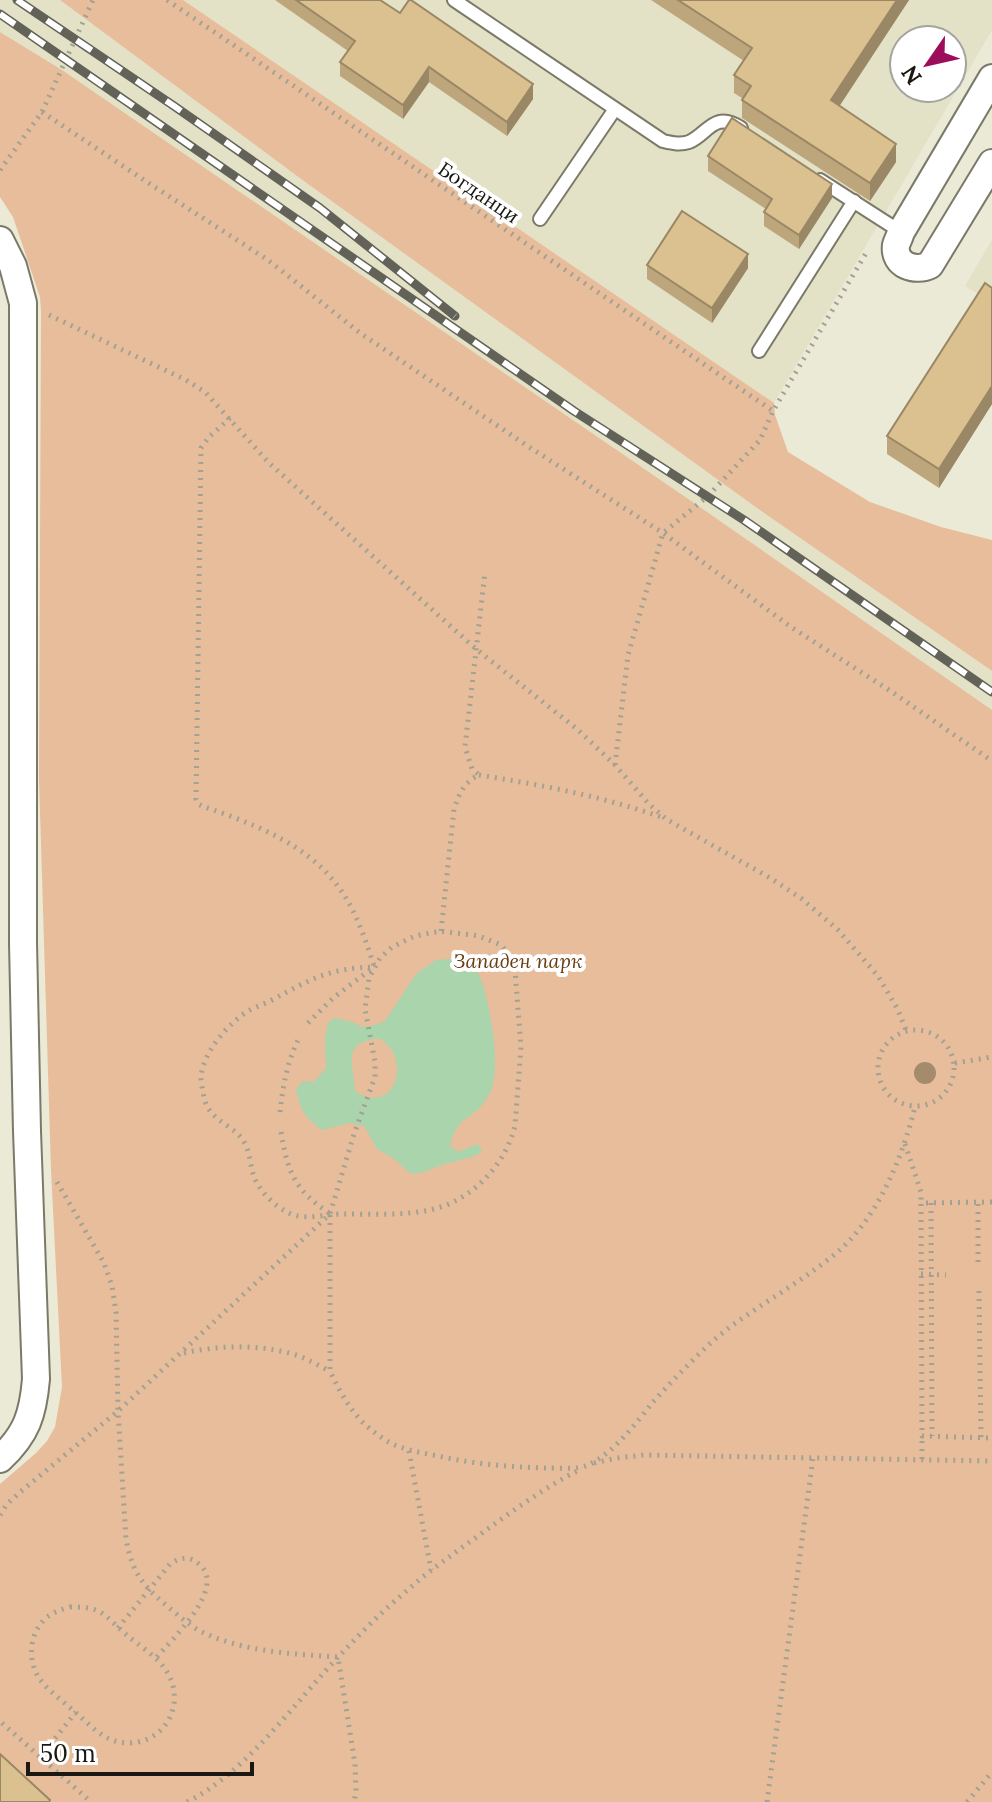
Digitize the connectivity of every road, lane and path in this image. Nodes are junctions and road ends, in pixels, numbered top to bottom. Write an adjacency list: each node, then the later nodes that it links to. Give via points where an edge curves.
1 (93, 0): 6 (path)
2 (167, 0): 17 (path, Богданци)
3 (454, 0): 5 (lane)
4 (992, 78): 13 (street)
5 (615, 109): 7 (lane, via 663,141 677,144 720,122); 12 (lane)
6 (42, 112): 9 (path); 19 (path, via 268,260 360,333)
7 (748, 132)
8 (992, 163): 13 (street, via 930,265 915,269 900,261)
9 (0, 170)
10 (814, 176): 11 (lane)
11 (854, 201): 13 (lane); 16 (lane)
12 (540, 219)
13 (899, 239): 17 (path, via 866,253)
14 (0, 240): 15 (street)
15 (23, 303): 18 (path, via 186,380); 57 (street, via 23,943 36,1379 28,1423)
16 (759, 351)
17 (773, 411): 19 (path, via 760,440 708,496)
18 (230, 418): 21 (path, via 269,463); 27 (path, via 201,448 196,799 254,825 322,867 358,920)
19 (663, 533): 22 (path, via 791,627); 23 (path, via 628,655)
20 (485, 572): 21 (path)
21 (476, 649): 23 (path); 24 (path, via 465,747)
22 (992, 761)
23 (615, 765): 25 (path)
24 (479, 775): 25 (path, via 567,790); 26 (path, via 467,781 454,809)
25 (666, 819): 29 (path, via 772,879 838,930 878,976)
26 (441, 931): 27 (path, via 404,940); 42 (path, via 479,936 501,945 511,957 521,1047 512,1138 481,1183 449,1204 386,1214)
27 (375, 967): 28 (path); 42 (path, via 365,1009 376,1069); 42 (path, via 327,972 249,1011 231,1023 206,1057 201,1078 205,1103 243,1139 255,1180 269,1198 290,1213 310,1218)
28 (308, 1023)
29 (906, 1030): 32 (path, via 932,1032 943,1040); 33 (path, via 886,1043 877,1066 892,1098)
30 (299, 1038): 34 (path)
31 (992, 1057): 32 (path)
32 (955, 1063): 33 (path, via 949,1089 940,1099)
33 (915, 1107): 36 (path)
34 (280, 1112)
35 (281, 1132): 42 (path, via 293,1177 302,1192)
36 (904, 1143): 39 (path); 60 (path, via 875,1209 849,1241 714,1339 612,1448)
37 (51, 1170): 50 (path, via 112,1286)
38 (992, 1202): 41 (path)
39 (921, 1203): 40 (path); 44 (path)
40 (931, 1203): 41 (path); 45 (path)
41 (978, 1203): 43 (path)
42 (330, 1214): 48 (path); 49 (path)
43 (978, 1262)
44 (921, 1274): 45 (path); 51 (path)
45 (932, 1275): 46 (path); 52 (path)
46 (946, 1275)
47 (979, 1291): 53 (path)
48 (180, 1353): 49 (path, via 265,1348); 50 (path)
49 (330, 1371): 55 (path, via 356,1416 381,1438)
50 (118, 1411): 61 (path); 63 (path, via 128,1549)
51 (922, 1436): 52 (path); 58 (path)
52 (932, 1436): 53 (path)
53 (981, 1437): 54 (path)
54 (992, 1438)
55 (409, 1451): 60 (path, via 476,1464); 62 (path)
56 (813, 1458): 58 (path); 60 (path, via 644,1455); 75 (path)
57 (0, 1459)
58 (922, 1459): 59 (path)
59 (992, 1461)
60 (586, 1466): 62 (path)
61 (0, 1515)
62 (431, 1570): 66 (path)
63 (149, 1591): 64 (path); 64 (path, via 170,1564 189,1558 198,1563 206,1571 207,1591); 65 (path)
64 (186, 1622): 66 (path, via 238,1645); 67 (path)
65 (118, 1628): 67 (path); 68 (path, via 100,1612 70,1607 43,1621 34,1634 31,1649 39,1679)
66 (338, 1657): 73 (path, via 245,1758); 74 (path, via 355,1764)
67 (155, 1659): 68 (path, via 172,1680 175,1696 167,1724 157,1734 144,1741 115,1741)
68 (76, 1712): 70 (path)
69 (2, 1723): 70 (path)
70 (40, 1757): 72 (path)
71 (992, 1772): 76 (path)
72 (91, 1802)
73 (187, 1802)
74 (354, 1802)
75 (767, 1802)
76 (967, 1802)

